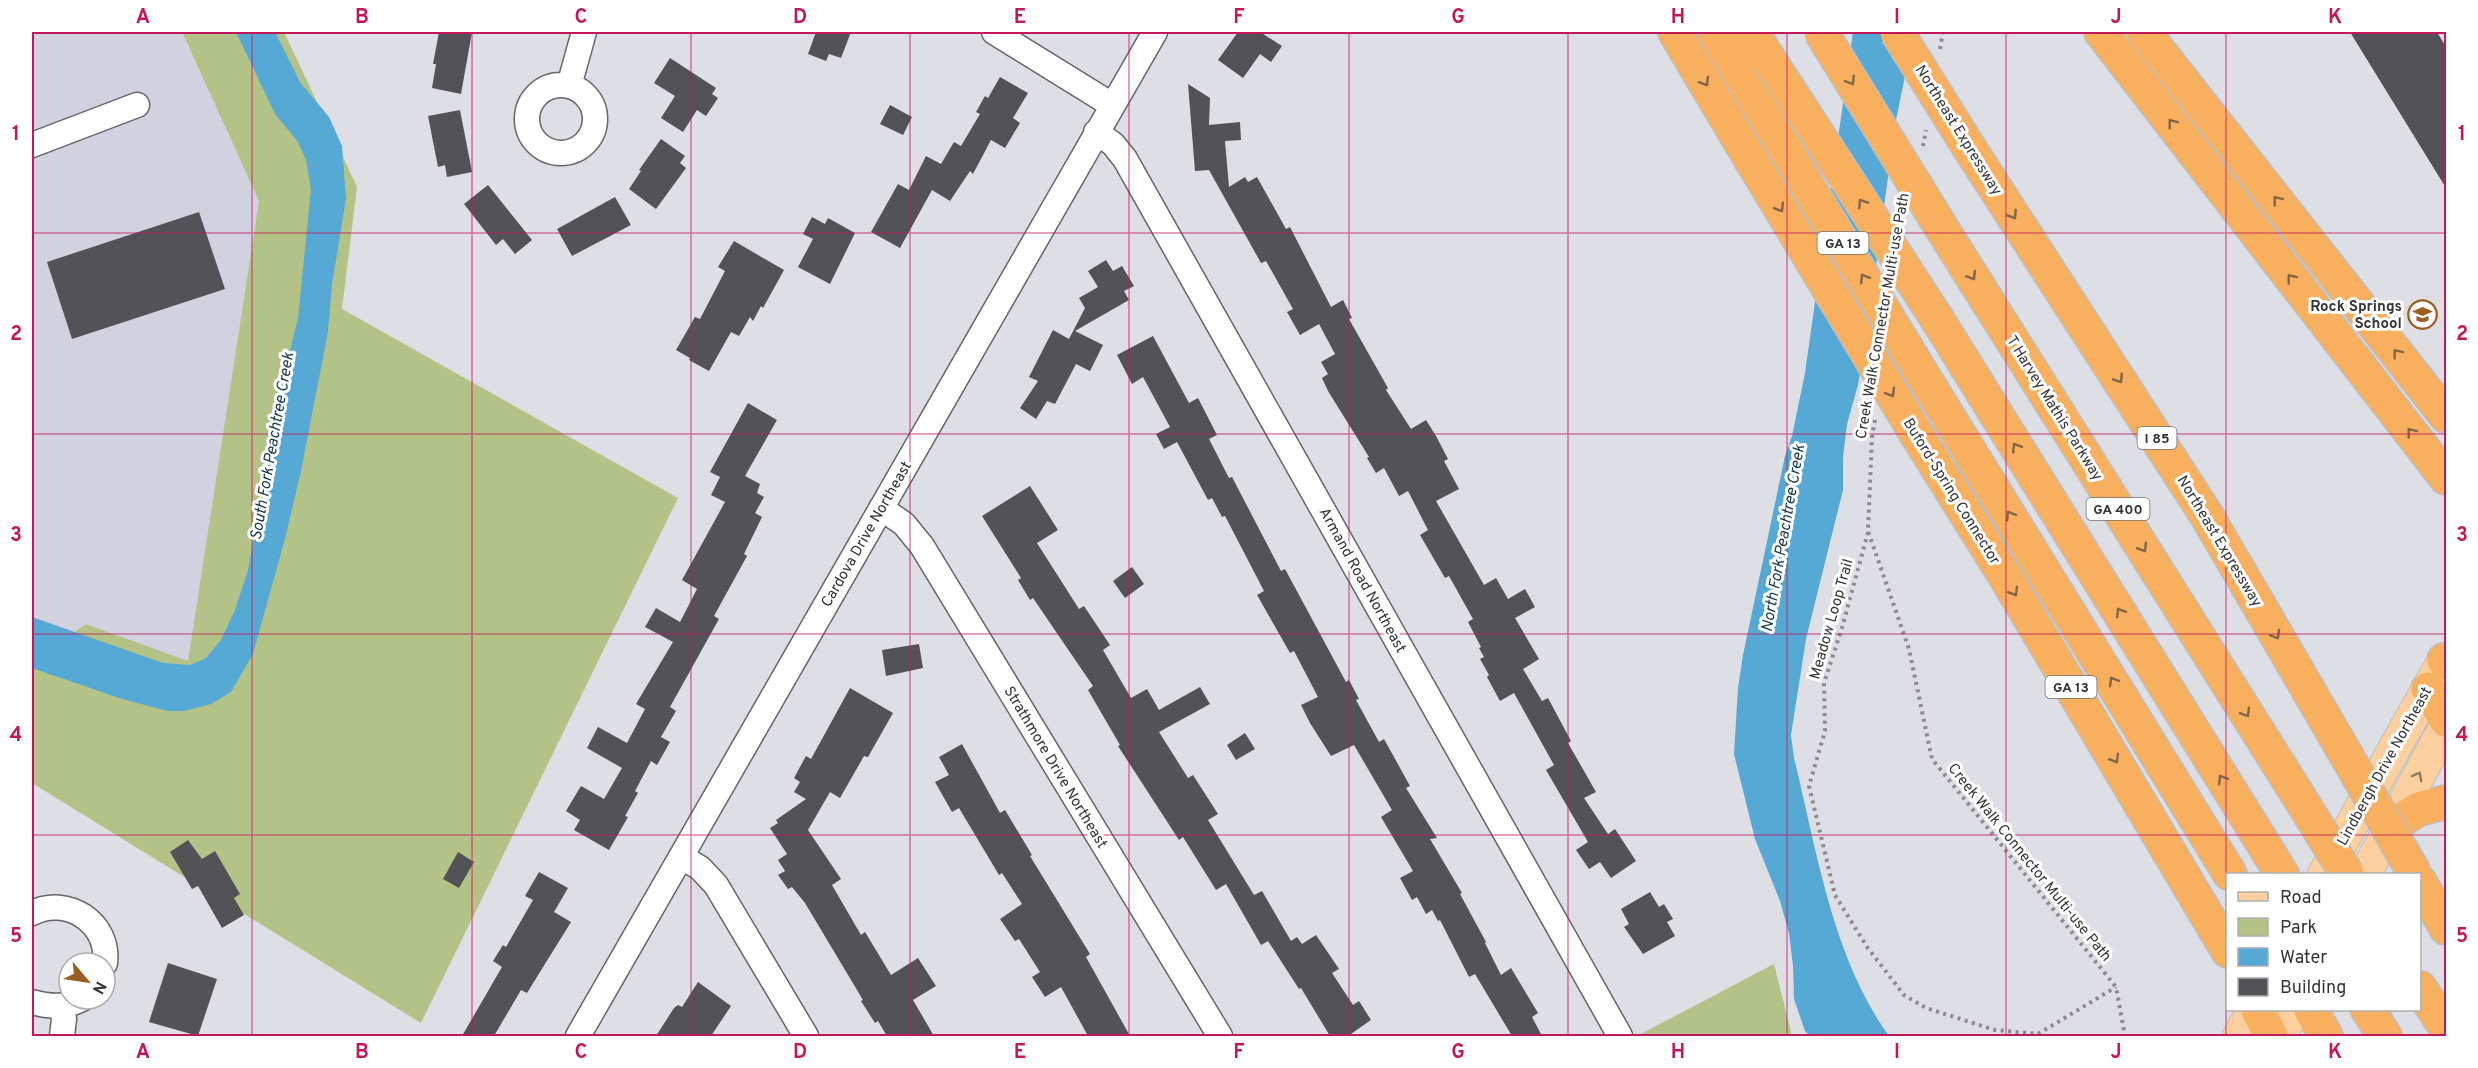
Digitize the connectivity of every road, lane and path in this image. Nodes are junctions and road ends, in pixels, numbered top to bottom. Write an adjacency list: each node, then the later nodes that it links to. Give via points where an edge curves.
1 (584, 32): 13 (street)
2 (994, 32): 15 (street)
3 (1155, 32): 15 (street, Cardova Drive Northeast)
4 (1675, 32): 40 (highway, Buford-Spring Connector / GA 13, one-way to 40, bridge)
5 (1715, 32): 31 (highway, GA 13, one-way to 5, bridge)
6 (1821, 32): 34 (highway, T Harvey Mathis Parkway / GA 400, one-way to 34, bridge)
7 (1897, 32): 36 (highway, Northeast Expressway / I 85, one-way to 36, bridge, via 2207,516)
8 (1943, 32): 12 (path)
9 (2101, 32): 22 (highway, one-way to 9)
10 (2144, 32): 21 (highway, one-way to 10)
11 (1760, 45): 32 (highway, one-way to 11, bridge, via 1939,322)
12 (1939, 55)
13 (569, 86)
14 (137, 105): 18 (street)
15 (1112, 105): 17 (street, Cardova Drive Northeast)
16 (1927, 124): 19 (path)
17 (1096, 132): 23 (street, Cardova Drive Northeast); 57 (street, Armand Road Northeast, via 1125,159)
18 (32, 145)
19 (1923, 147)
20 (1876, 414): 24 (path, Creek Walk Connector Multi-use Path)
21 (2446, 416)
22 (2446, 478)
23 (881, 508): 30 (street, Cardova Drive Northeast); 56 (street, Strathmore Drive Northeast, via 904,524 922,546)
24 (1868, 531): 42 (path, Creek Walk Connector Multi-use Path, via 1909,649 1932,759); 42 (path, Meadow Loop Trail, via 1824,683 1825,731 1809,786 1835,895 1867,947 1904,994 1926,1008 1995,1030 2038,1034)
25 (2441, 668): 26 (highway); 33 (main road, Lindbergh Drive Northeast)
26 (2446, 720)
27 (2446, 726): 29 (main road, one-way to 27)
28 (2446, 802): 29 (highway, via 2419,809)
29 (2390, 827): 35 (main road)
30 (682, 857): 54 (street, Cardova Drive Northeast); 55 (street, via 716,885)
31 (2229, 873)
32 (2281, 873)
33 (2325, 873)
34 (2346, 873)
35 (2366, 873)
36 (2414, 873)
37 (2421, 884): 39 (highway)
38 (32, 913): 41 (street, via 53,906 80,913 92,922)
39 (2446, 928)
40 (2225, 946)
41 (104, 951)
42 (2116, 987): 58 (path, Creek Walk Connector Multi-use Path)
43 (2421, 990): 52 (highway)
44 (32, 1002): 45 (street)
45 (57, 1005)
46 (68, 1011): 53 (street)
47 (2252, 1011): 59 (main road)
48 (2258, 1011): 60 (highway)
49 (2293, 1011): 61 (main road)
50 (2312, 1011): 62 (highway)
51 (2369, 1011): 63 (highway)
52 (2446, 1028)
53 (62, 1036)
54 (578, 1036)
55 (806, 1036)
56 (1220, 1036)
57 (1620, 1036)
58 (2125, 1036)
59 (2239, 1036)
60 (2271, 1036)
61 (2280, 1036)
62 (2326, 1036)
63 (2385, 1036)

